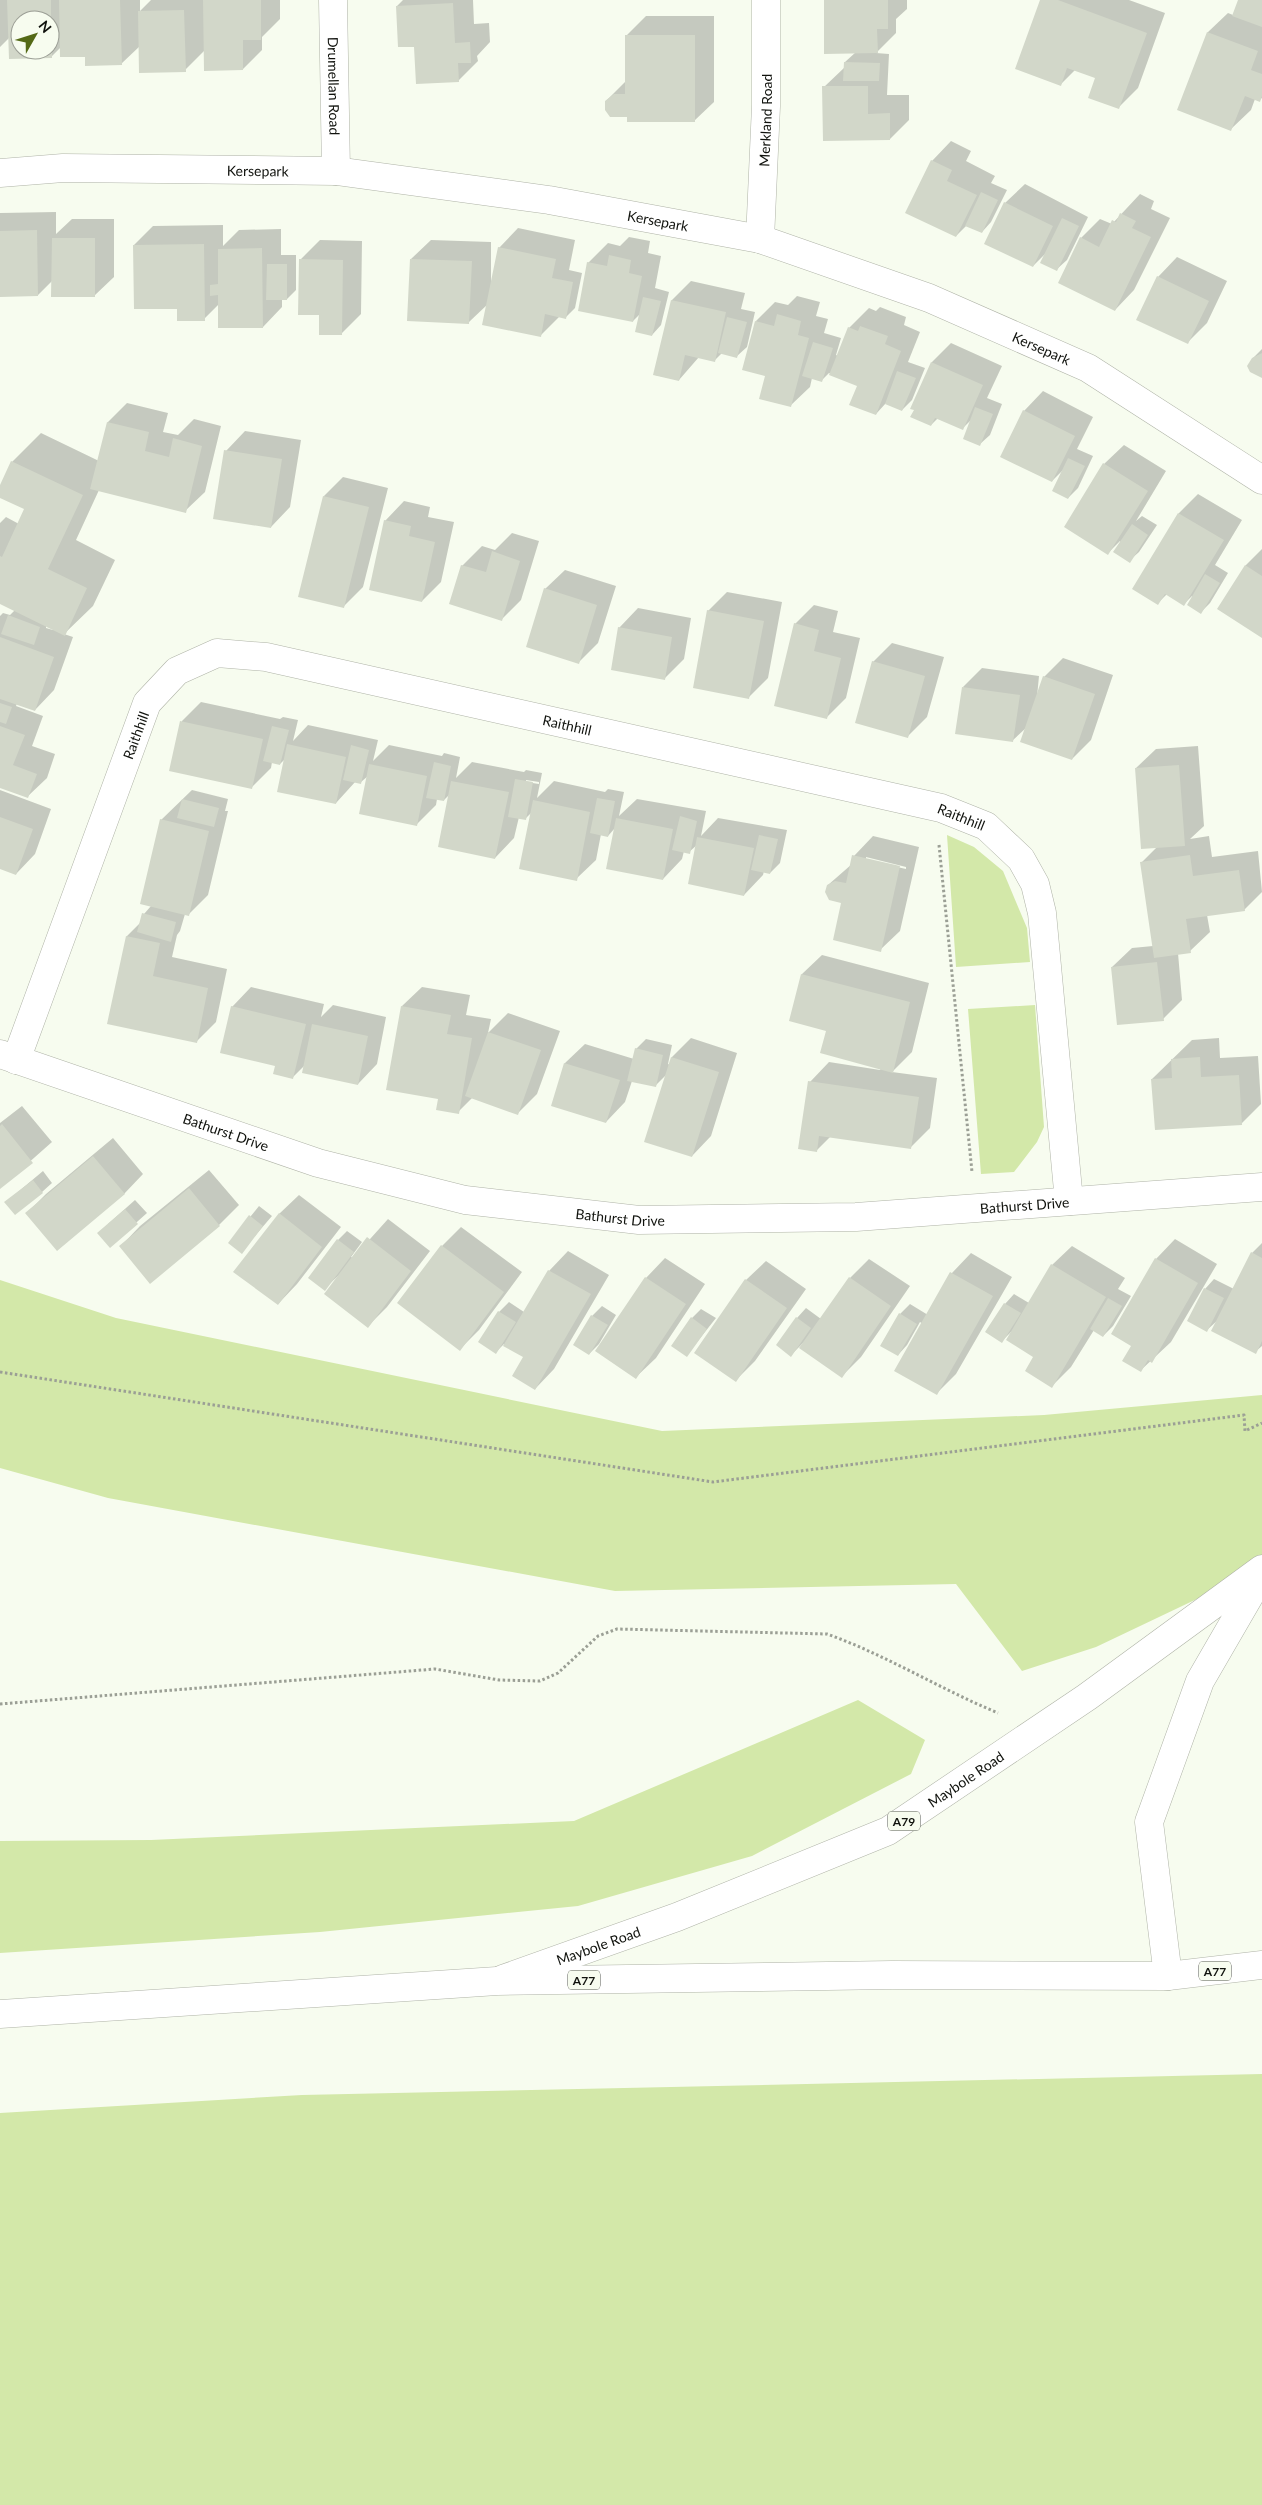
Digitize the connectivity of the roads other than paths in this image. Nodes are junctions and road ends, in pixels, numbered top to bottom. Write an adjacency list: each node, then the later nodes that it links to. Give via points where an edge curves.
1 (333, 0): 3 (main road, Drumellan Road)
2 (766, 0): 5 (main road, Merkland Road, via 766,106)
3 (336, 171): 4 (main road, Kersepark, via 62,168); 5 (main road, Kersepark, via 549,200)
4 (0, 174)
5 (760, 239): 6 (main road, Kersepark, via 928,298 1088,368)
6 (1262, 480)
7 (8, 1057): 9 (main road, Bathurst Drive, via 318,1163 465,1200 639,1220 856,1216); 9 (main road, Raithhill, via 147,703 177,671 217,653 266,657 941,808 986,826 1020,859 1035,884 1042,913)
8 (1262, 1187): 9 (main road, Bathurst Drive)
9 (1069, 1201)
10 (1262, 1569): 14 (main road, Maybole Road / A79, via 1037,1730 888,1831 677,1917)
11 (1262, 1574): 13 (main road, via 1200,1682 1149,1822)
12 (1262, 1965): 13 (main road, A77)
13 (1168, 1976): 14 (main road, A77, via 892,1975)
14 (497, 1982): 15 (main road, A77)
15 (0, 2014)

